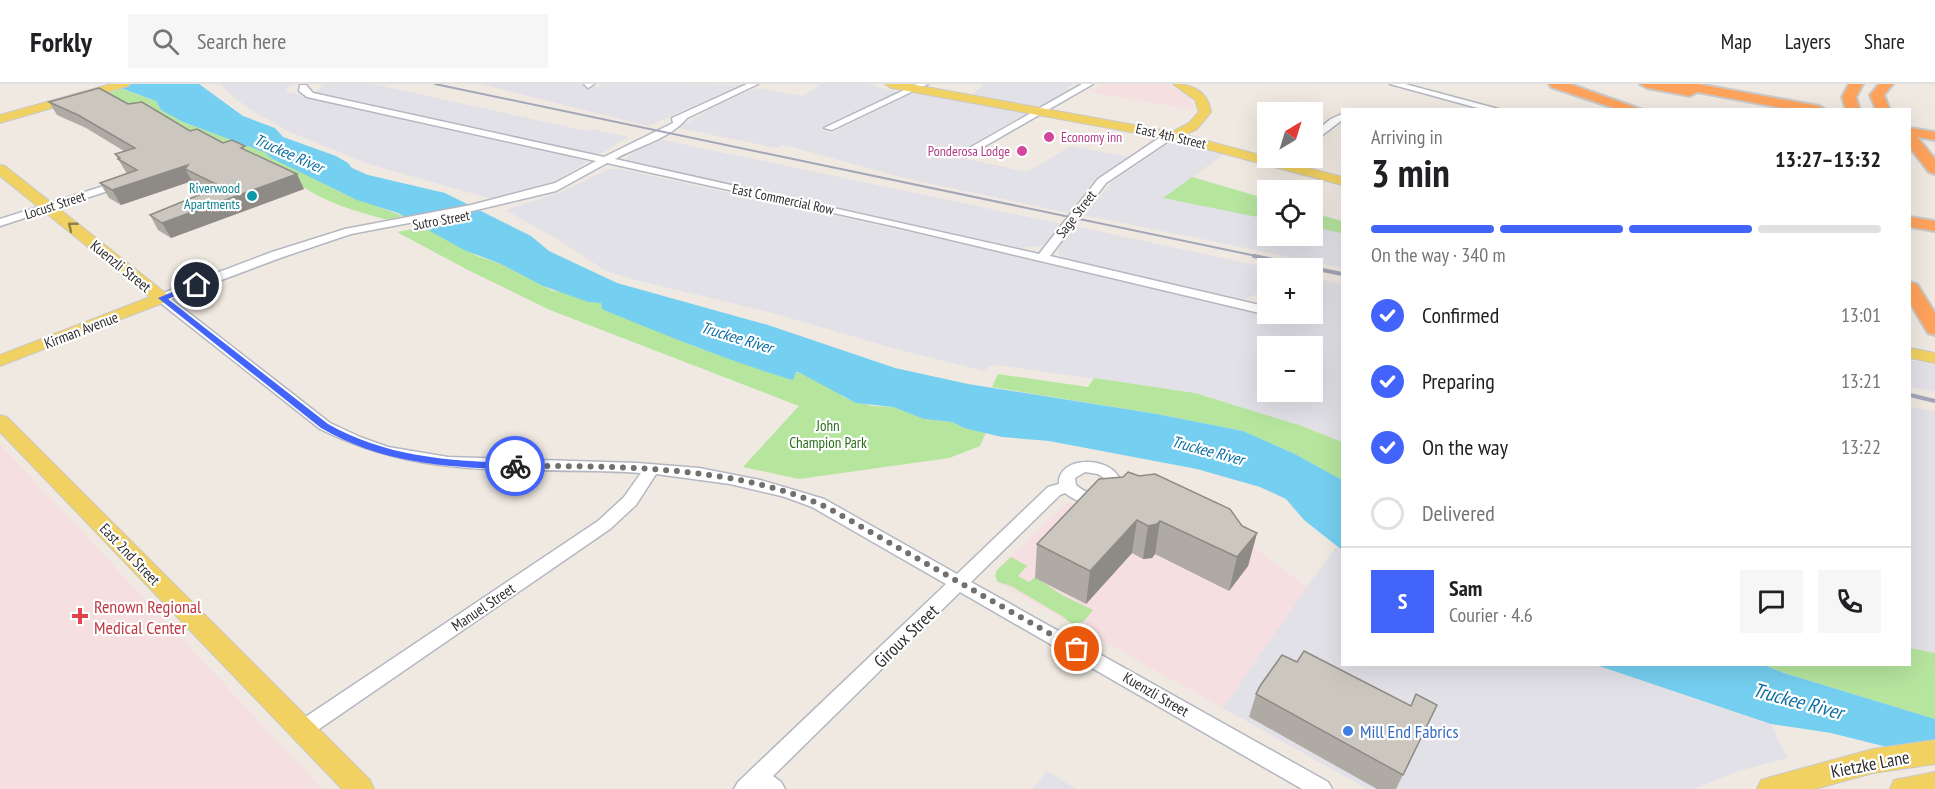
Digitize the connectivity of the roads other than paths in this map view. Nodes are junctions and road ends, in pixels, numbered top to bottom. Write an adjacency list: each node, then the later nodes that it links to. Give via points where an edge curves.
1 (103, 84): 15 (main road)
2 (124, 84): 15 (main road)
3 (754, 84): 36 (street, Sutro Street, via 682,118 676,125)
4 (891, 84): 13 (main road, East 4th Street)
5 (1089, 84): 23 (street)
6 (1179, 84): 31 (main road, via 1198,96 1205,112 1193,126)
7 (1394, 84): 17 (street)
8 (1556, 84): 18 (highway); 19 (highway)
9 (1647, 84): 20 (highway)
10 (1676, 84): 21 (highway)
11 (1856, 84): 16 (highway, via 1849,94)
12 (1886, 84): 22 (highway, via 1877,94)
13 (919, 86): 23 (main road, East 4th Street); 28 (street)
14 (303, 87): 36 (street, East Commercial Row, via 310,95)
15 (37, 106): 24 (main road); 26 (main road)
16 (1852, 107)
17 (1490, 108)
18 (1617, 108)
19 (1630, 108)
20 (1777, 108)
21 (1808, 108)
22 (1882, 108)
23 (1041, 111): 31 (main road, East 4th Street); 35 (street)
24 (0, 112)
25 (1341, 118): 29 (street)
26 (0, 119)
27 (1911, 126): 30 (highway)
28 (829, 129)
29 (1323, 130)
30 (1935, 130)
31 (1174, 136): 34 (main road, East 4th Street); 46 (street, Sage Street, via 1102,181)
32 (1911, 138): 33 (highway); 39 (highway)
33 (1935, 138)
34 (1257, 154)
35 (962, 155)
36 (605, 162): 46 (street, East Commercial Row); 48 (street, Sutro Street, via 541,195 487,211 318,241)
37 (1306, 168): 40 (main road, East 4th Street)
38 (0, 169): 42 (main road, Kuenzli Street)
39 (1935, 169)
40 (1341, 181)
41 (110, 187): 42 (street, Locust Street)
42 (47, 207): 43 (street, Locust Street); 48 (main road, Kuenzli Street, one-way to 42)
43 (0, 222)
44 (1911, 222): 45 (highway)
45 (1935, 226)
46 (1042, 258): 49 (street, East Commercial Row)
47 (1911, 290): 50 (highway)
48 (162, 298): 53 (main road, Kirman Avenue); 55 (street, Kuenzli Street, via 325,426 366,447 392,455 463,465)
49 (1257, 308)
50 (1935, 329)
51 (1911, 353): 52 (main road)
52 (1935, 358)
53 (0, 361)
54 (0, 421): 58 (main road, East 2nd Street)
55 (651, 471): 57 (street, Kuenzli Street, via 733,480 801,496); 58 (street, Manuel Street, via 630,501 604,525)
56 (1068, 487): 57 (street, Giroux Street, via 1054,491)
57 (961, 583): 61 (street, Giroux Street); 63 (street, Kuenzli Street)
58 (302, 730): 62 (main road, East 2nd Street)
59 (1935, 752): 64 (main road, Kietzke Lane, via 1848,766)
60 (1935, 784): 65 (main road, Kietzke Lane)
61 (759, 785)
62 (360, 789)
63 (1321, 789)
64 (1771, 789)
65 (1904, 789)

